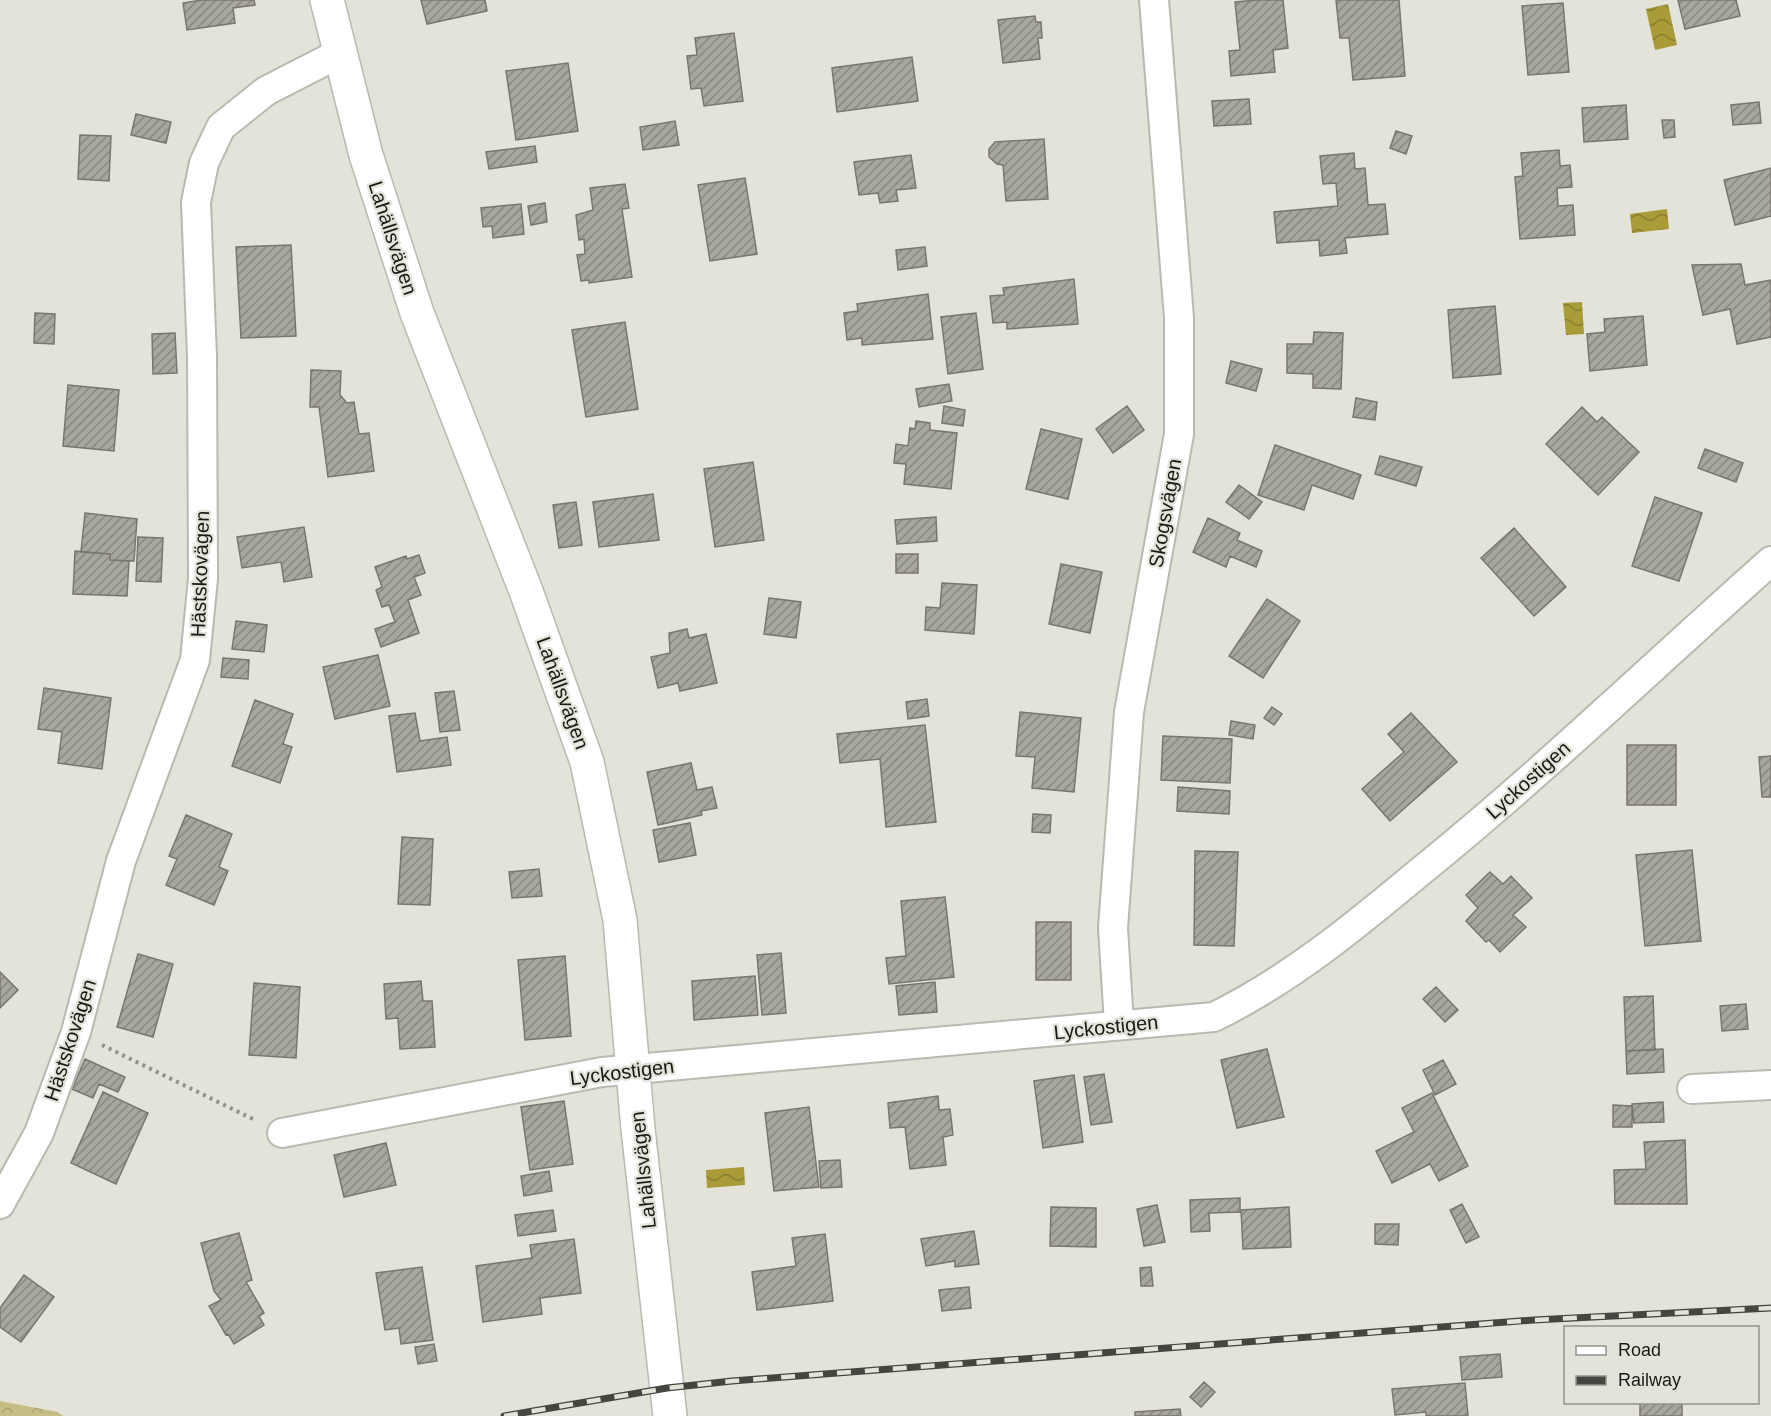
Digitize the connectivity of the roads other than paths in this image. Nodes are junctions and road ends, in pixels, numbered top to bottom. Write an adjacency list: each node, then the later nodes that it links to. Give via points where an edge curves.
1 (327, 0): 3 (street, Lahällsvägen)
2 (1154, 0): 5 (street, Skogsvägen, via 1179,318 1179,434 1129,712 1113,928)
3 (340, 53): 6 (street, Lahällsvägen, via 366,155 417,313 526,591 587,762 620,920); 10 (street, Hästskovägen, via 266,91 221,127 204,163 196,202 202,357 203,578 195,660 121,861 76,1032 39,1133)
4 (1771, 561): 5 (street, Lyckostigen, via 1495,811 1334,944 1256,996 1214,1017)
5 (1119, 1024): 6 (street, Lyckostigen)
6 (635, 1069): 9 (street, Lyckostigen); 11 (street, Lahällsvägen, via 638,1129)
7 (1771, 1085): 8 (street)
8 (1692, 1089)
9 (282, 1133)
10 (0, 1204)
11 (670, 1416)

